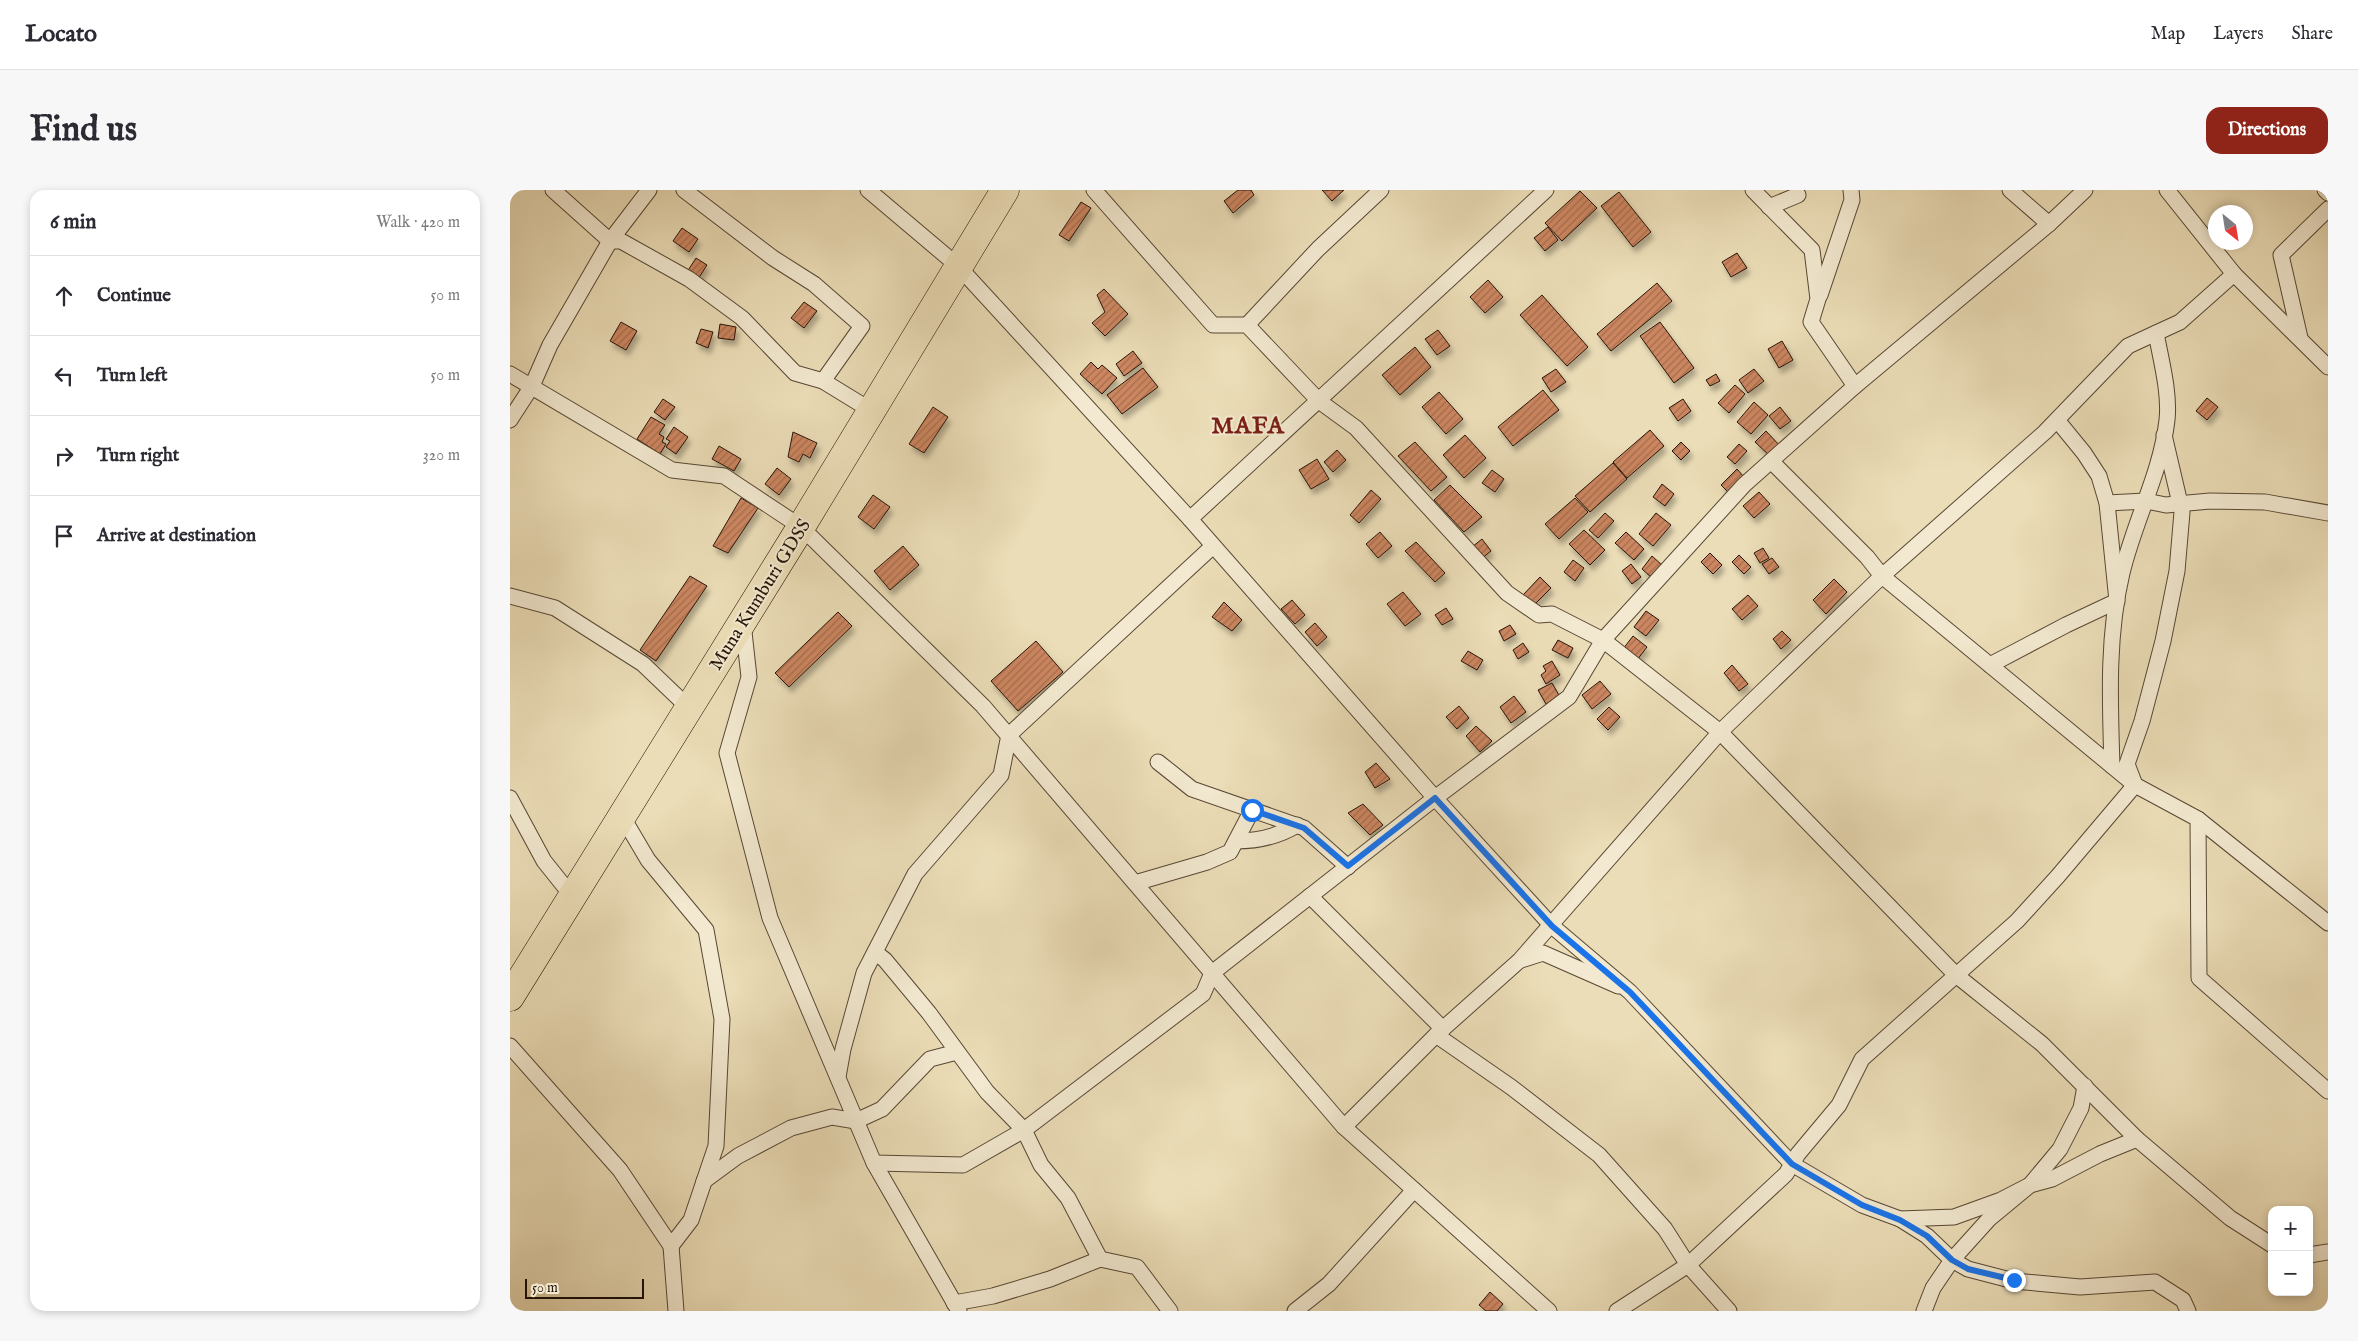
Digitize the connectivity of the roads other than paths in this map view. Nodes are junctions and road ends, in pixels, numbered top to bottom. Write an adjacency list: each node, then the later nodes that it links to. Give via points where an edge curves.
1 (553, 190): 20 (street)
2 (649, 190): 20 (street)
3 (684, 190): 29 (street, via 773,258 814,284 862,326)
4 (868, 190): 21 (street)
5 (1005, 190): 21 (highway, Muna Kumburi GDSS)
6 (1094, 190): 24 (street, via 1213,325)
7 (1381, 190): 24 (street, via 1318,249)
8 (1546, 190): 32 (street)
9 (1752, 190): 17 (street)
10 (1851, 190): 23 (street, via 1852,200)
11 (2010, 190): 19 (street)
12 (2085, 190): 19 (street)
13 (2167, 190): 22 (street)
14 (2325, 190): 15 (street)
15 (2328, 193)
16 (1798, 195): 17 (street)
17 (1769, 207): 23 (street, via 1812,250)
18 (2328, 209): 26 (street, via 2281,255)
19 (2049, 224): 31 (street)
20 (610, 241): 29 (street, via 621,241 690,279 742,318 795,373); 30 (street, via 550,345)
21 (958, 266): 33 (highway, Muna Kumburi GDSS); 42 (street)
22 (2234, 274): 25 (street, via 2180,322); 26 (street)
23 (1818, 299): 31 (street, via 1811,322)
24 (1247, 325): 32 (street)
25 (2156, 334): 35 (street, via 2128,346); 36 (street, via 2165,390 2167,419)
26 (2300, 339): 27 (street)
27 (2326, 363)
28 (510, 374): 30 (street)
29 (823, 381): 33 (street)
30 (532, 386): 34 (street); 43 (street, via 672,470 724,476)
31 (1855, 386): 37 (street)
32 (1319, 401): 42 (street); 49 (street, via 1356,428 1507,593 1539,615 1552,614)
33 (872, 411): 43 (highway, Muna Kumburi GDSS)
34 (510, 420)
35 (2057, 420): 39 (street, via 2099,476); 45 (street)
36 (2164, 435): 38 (street); 40 (street)
37 (1771, 461): 45 (street); 49 (street, via 1744,485)
38 (2146, 501): 39 (street); 40 (street); 47 (street, via 2122,572)
39 (2107, 503): 47 (street)
40 (2180, 504): 41 (street, via 2265,502); 56 (street, via 2177,571 2164,641 2127,764)
41 (2328, 513)
42 (1190, 519): 44 (street)
43 (801, 526): 48 (highway, Muna Kumburi GDSS); 53 (street, via 983,706)
44 (1213, 546): 53 (street); 58 (street)
45 (1882, 576): 50 (street); 52 (street)
46 (510, 596): 51 (street, via 555,608 643,664)
47 (2117, 602): 50 (street); 55 (street, via 2112,629)
48 (743, 621): 51 (highway, Muna Kumburi GDSS); 79 (street, via 749,677 727,753 770,918)
49 (1603, 640): 52 (street); 58 (street, via 1569,697)
50 (1990, 665): 55 (street)
51 (689, 708): 60 (highway, Muna Kumburi GDSS)
52 (1720, 732): 69 (street); 73 (street)
53 (1008, 736): 65 (street); 70 (street, via 1001,775 915,874)
54 (1158, 762): 59 (street, via 1192,789)
55 (2112, 766): 56 (street)
56 (2135, 785): 61 (street); 73 (street, via 2029,908)
57 (510, 798): 66 (street, via 544,861)
58 (1435, 798): 64 (street); 69 (street)
59 (1252, 810): 62 (street); 63 (street)
60 (622, 816): 66 (highway, Muna Kumburi GDSS); 88 (street, via 648,860 706,930 722,1019 716,1146)
61 (2198, 819): 68 (street); 81 (street, via 2199,978)
62 (1296, 825): 63 (street, via 1285,832 1251,841); 64 (street, via 1304,828)
63 (1236, 841): 65 (street, via 1230,852 1207,862)
64 (1348, 866): 67 (street)
65 (1135, 883): 72 (street)
66 (572, 896): 75 (highway, Muna Kumburi GDSS)
67 (1310, 896): 72 (street); 76 (street)
68 (2328, 923)
69 (1552, 926): 71 (street); 74 (street)
70 (875, 952): 78 (street, via 929,1012); 79 (street, via 864,973)
71 (1520, 960): 74 (street, via 1543,953); 76 (street)
72 (1212, 973): 83 (street); 84 (street, via 1202,994)
73 (1956, 975): 80 (street, via 2042,1044); 87 (street, via 1862,1059 1839,1105)
74 (1630, 992): 87 (street)
75 (510, 997)
76 (1439, 1032): 83 (street); 98 (street, via 1599,1155 1666,1229)
77 (510, 1046): 93 (street, via 620,1170)
78 (957, 1052): 82 (street, via 930,1059 882,1109); 84 (street, via 988,1092)
79 (838, 1078): 82 (street)
80 (2085, 1086): 85 (street); 89 (street, via 2081,1108 2060,1149)
81 (2328, 1091)
82 (856, 1121): 86 (street); 88 (street, via 832,1117 790,1128 738,1156)
83 (1344, 1127): 90 (street)
84 (1024, 1130): 86 (street, via 963,1165); 96 (street, via 1041,1165 1068,1198)
85 (2137, 1139): 89 (street, via 2052,1179); 92 (street, via 2230,1218)
86 (874, 1163): 99 (street)
87 (1792, 1164): 91 (street, via 1862,1205); 98 (street, via 1786,1174)
88 (704, 1181): 93 (street, via 691,1220)
89 (2030, 1185): 91 (street, via 2001,1200 1954,1217); 97 (street, via 1989,1220)
90 (1414, 1190): 103 (street, via 1329,1284); 104 (street)
91 (1900, 1220): 97 (street, via 1927,1236)
92 (2268, 1242)
93 (671, 1246): 100 (street)
94 (2328, 1252): 95 (street)
95 (2313, 1255)
96 (1100, 1259): 99 (street, via 1050,1279); 102 (street, via 1137,1267)
97 (1952, 1260): 107 (street, via 1933,1288); 108 (street, via 1968,1269 2023,1282 2080,1287 2155,1282 2183,1300)
98 (1688, 1265): 105 (street); 106 (street)
99 (957, 1307): 101 (street)
100 (676, 1311)
101 (980, 1311)
102 (1170, 1311)
103 (1296, 1311)
104 (1549, 1311)
105 (1617, 1311)
106 (1729, 1311)
107 (1924, 1311)
108 (2188, 1311)

